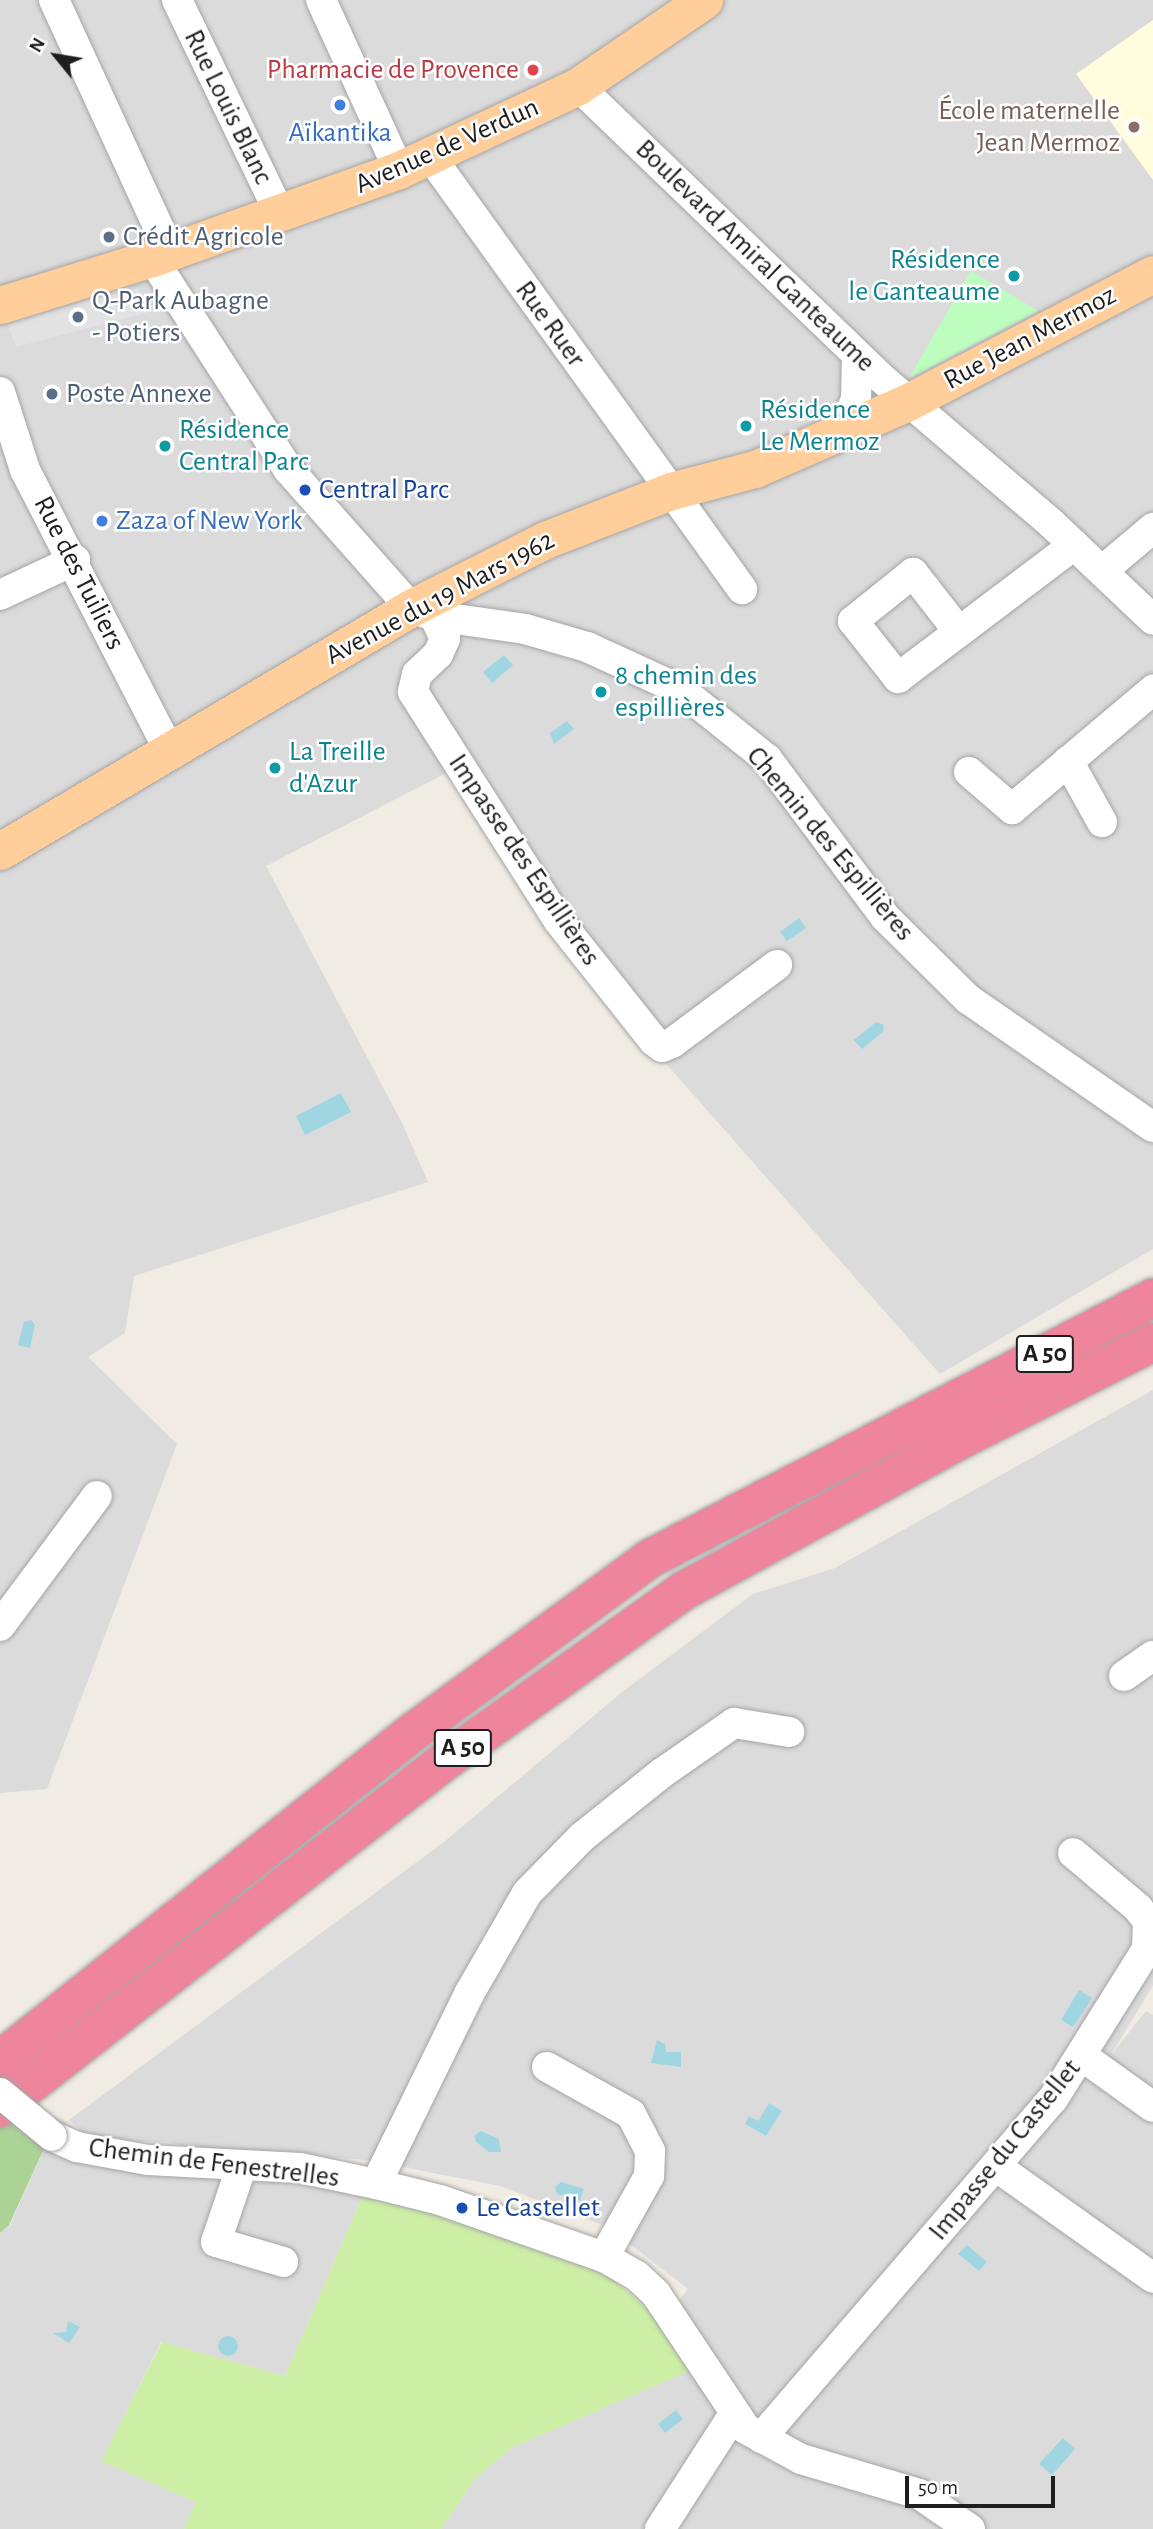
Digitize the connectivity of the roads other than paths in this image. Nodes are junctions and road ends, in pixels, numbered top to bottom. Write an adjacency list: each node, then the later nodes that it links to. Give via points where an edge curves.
1 (177, 0): 7 (street, Rue Louis Blanc)
2 (321, 0): 6 (street, Rue Ruer)
3 (704, 0): 5 (main road, Avenue de Verdun)
4 (57, 1): 8 (street)
5 (579, 86): 6 (main road, Avenue de Verdun); 11 (street, Boulevard Amiral Ganteaume)
6 (415, 163): 7 (main road, Avenue de Verdun); 15 (street, Rue Ruer, via 548,321)
7 (280, 214): 8 (main road, Avenue de Verdun)
8 (161, 255): 10 (main road, Avenue de Verdun); 22 (street, via 288,469)
9 (1153, 274): 13 (main road, Rue Jean Mermoz)
10 (0, 304)
11 (857, 355): 13 (street, Boulevard Amiral Ganteaume); 14 (street, via 856,399)
12 (0, 392): 18 (street, Rue des Tuiliers, via 25,470)
13 (908, 402): 14 (main road, Avenue du 19 Mars 1962); 17 (street, Boulevard Amiral Ganteaume)
14 (843, 430): 15 (main road, Avenue du 19 Mars 1962, via 755,469)
15 (671, 491): 20 (street, Rue Ruer); 22 (main road, Avenue du 19 Mars 1962, via 545,540)
16 (1153, 528): 19 (street)
17 (1074, 545): 19 (street, Boulevard Amiral Ganteaume); 24 (street)
18 (75, 560): 21 (street); 26 (street, Rue des Tuiliers)
19 (1102, 572): 23 (street, Boulevard Amiral Ganteaume)
20 (742, 589)
21 (0, 595)
22 (422, 612): 26 (main road, Avenue du 19 Mars 1962); 31 (street, Impasse des Espillières, via 445,639 438,654 417,674 413,692 558,920 654,1041 662,1047 672,1043); 32 (street, Chemin des Espillières, via 525,629 587,647 681,690 767,759 885,916 968,999)
23 (1153, 620)
24 (959, 632)
25 (1153, 690): 27 (street)
26 (169, 750): 30 (main road, Avenue du 19 Mars 1962)
27 (1068, 761): 28 (street, via 1012,809); 29 (street)
28 (969, 772)
29 (1102, 822)
30 (0, 851)
31 (777, 964)
32 (1153, 1127)
33 (1153, 1298): 42 (highway, A 50, via 649,1559 414,1732)
34 (1153, 1342): 46 (highway, A 50, via 961,1439 683,1591 445,1761)
35 (97, 1496): 36 (street)
36 (0, 1626)
37 (1153, 1656): 38 (street)
38 (1124, 1676)
39 (789, 1732): 49 (street, via 734,1723 662,1773 582,1838 527,1893 469,1994)
40 (1073, 1853): 41 (street, Impasse du Castellet, via 1138,1908 1150,1934 1147,1949)
41 (1082, 2056): 45 (street); 48 (street, Impasse du Castellet, via 1054,2099)
42 (0, 2060)
43 (547, 2067): 50 (street, via 631,2114 650,2151 649,2176)
44 (0, 2093): 47 (street, Chemin de Fenestrelles, bridge, via 52,2136 77,2147 148,2160)
45 (1153, 2107)
46 (0, 2108)
47 (242, 2165): 49 (street, Chemin de Fenestrelles, via 300,2168); 51 (street, via 216,2242)
48 (997, 2167): 52 (street); 54 (street, Impasse du Castellet)
49 (376, 2184): 50 (street, Chemin de Fenestrelles, via 440,2200)
50 (604, 2257): 53 (street, Chemin de Fenestrelles, via 637,2276 656,2294)
51 (282, 2262)
52 (1153, 2278)
53 (734, 2414): 54 (street, Chemin de Fenestrelles); 55 (street)
54 (761, 2438): 56 (street, Chemin de Fenestrelles, via 801,2459 919,2494)
55 (660, 2529)
56 (970, 2529)

